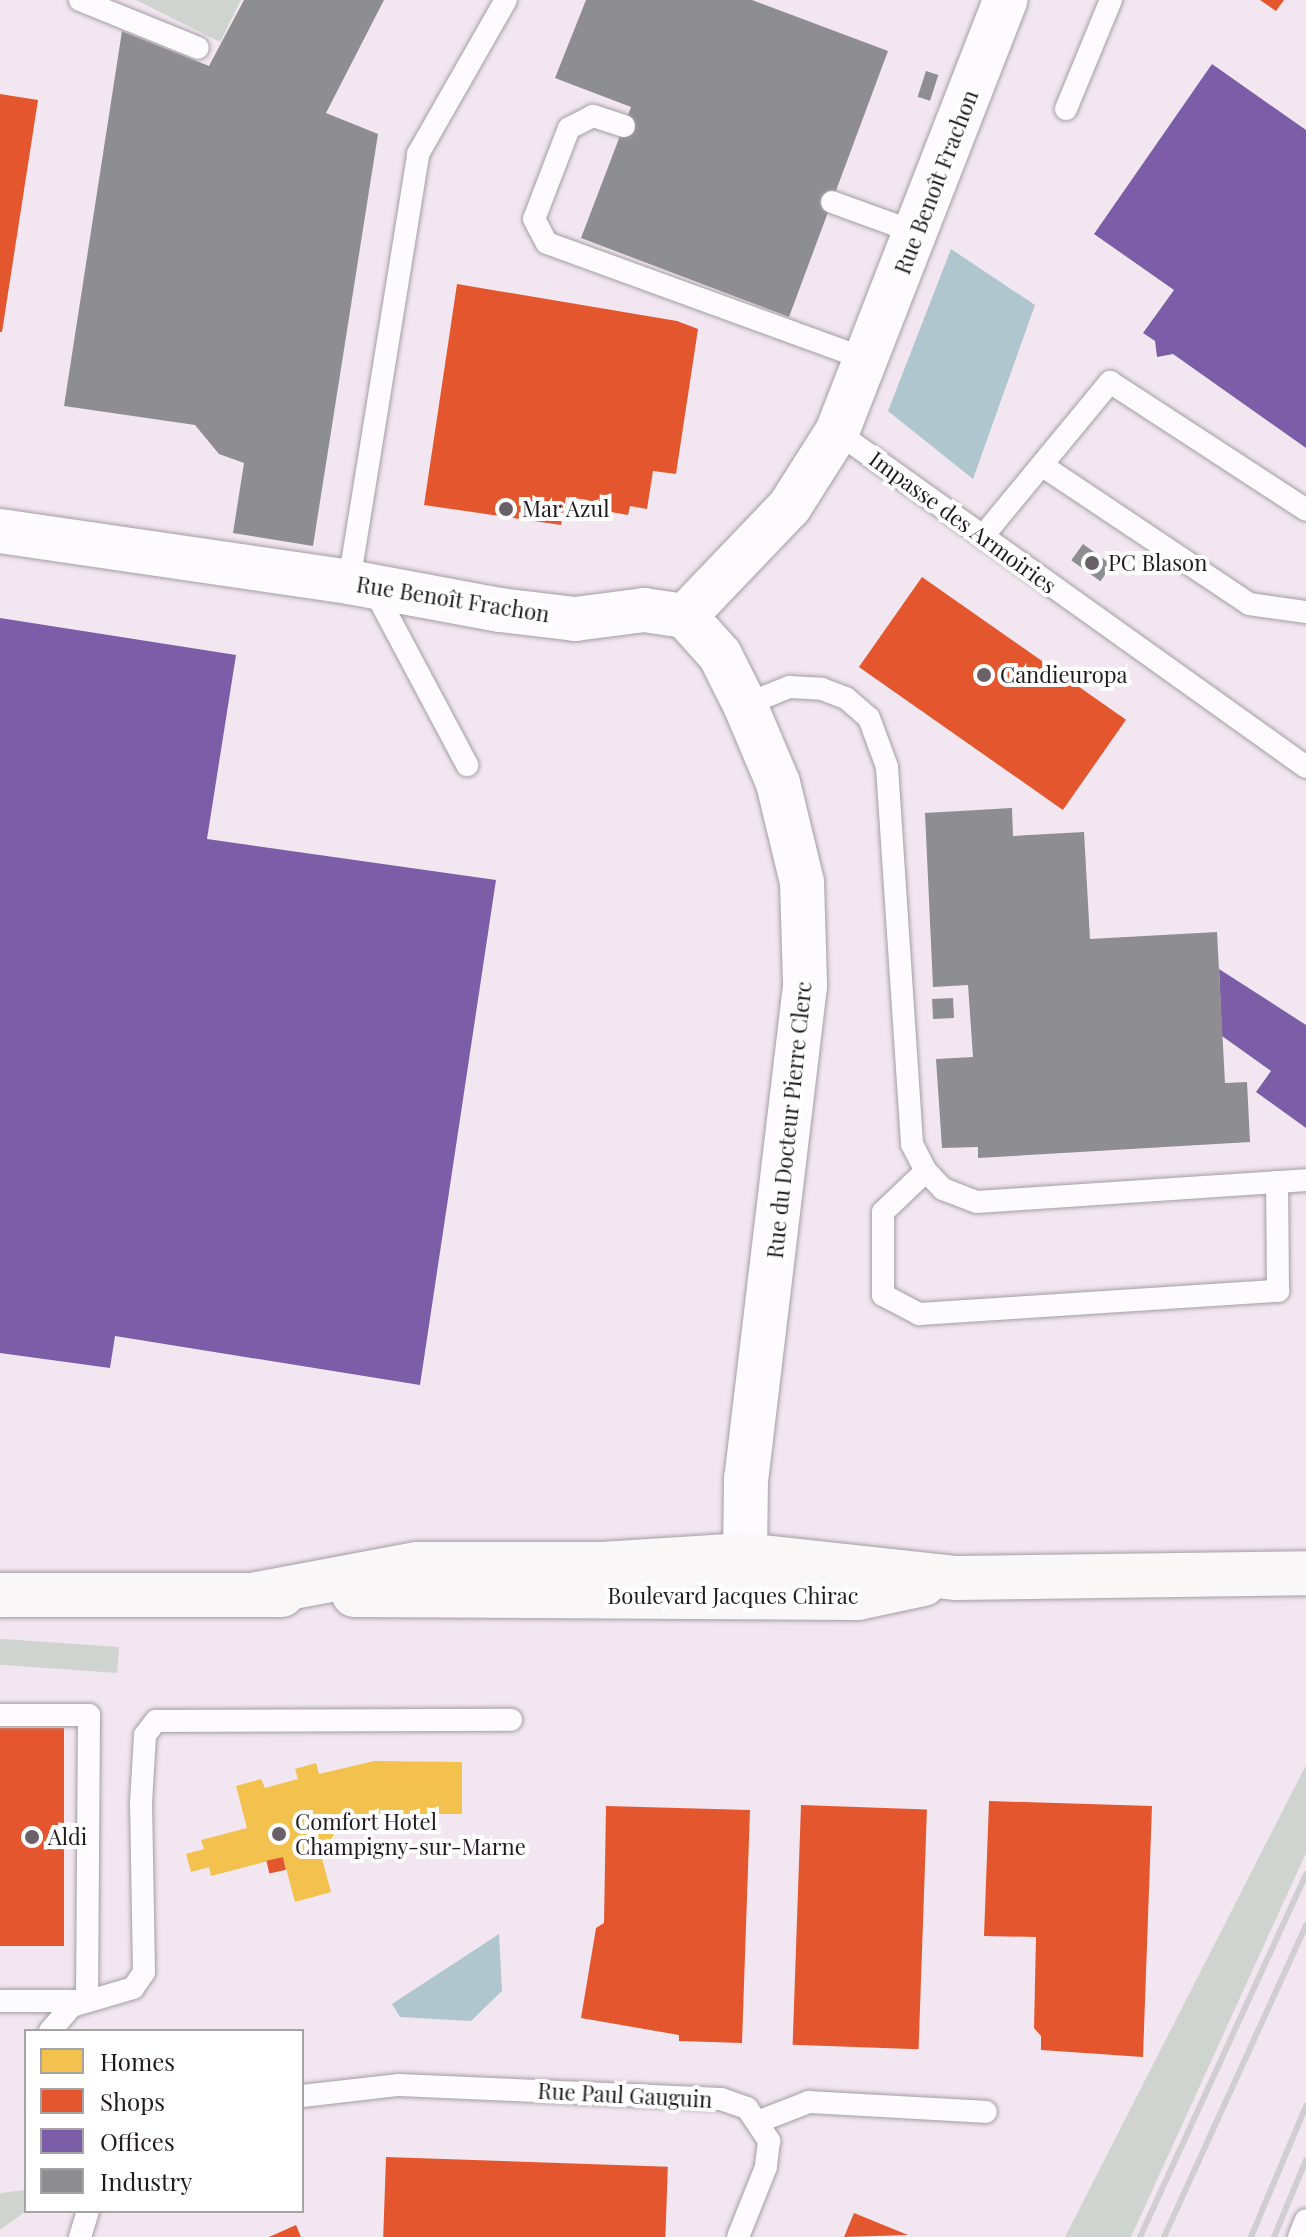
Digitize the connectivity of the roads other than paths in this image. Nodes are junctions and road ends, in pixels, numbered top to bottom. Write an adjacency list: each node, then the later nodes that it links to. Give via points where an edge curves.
1 (80, 0): 5 (lane)
2 (506, 0): 16 (lane, via 418,154)
3 (1005, 0): 9 (street, Rue Benoît Frachon)
4 (1111, 0): 6 (lane)
5 (198, 48)
6 (1066, 109)
7 (624, 126): 10 (lane, via 593,116 569,128 534,219 547,243)
8 (832, 202): 9 (lane)
9 (917, 233): 10 (street, Rue Benoît Frachon)
10 (869, 360): 11 (street, Rue Benoît Frachon)
11 (837, 432): 15 (lane, Impasse des Armoiries); 18 (street, Rue Benoît Frachon, via 790,506)
12 (1043, 466): 13 (lane, via 1110,382); 15 (lane); 17 (lane, via 1249,604)
13 (1306, 510)
14 (0, 531): 16 (street, Rue Benoît Frachon)
15 (983, 536): 21 (lane, Impasse des Armoiries)
16 (361, 584): 18 (street, Rue Benoît Frachon, via 575,619 644,610); 20 (lane)
17 (1306, 612)
18 (685, 616): 19 (street, Rue du Docteur Pierre Clerc, via 720,655)
19 (745, 705): 22 (lane, via 789,687 822,689 846,698 869,718 887,767 910,1129); 26 (street, Rue du Docteur Pierre Clerc, via 778,783 802,882 805,986 746,1478)
20 (467, 765)
21 (1306, 767)
22 (926, 1171): 24 (lane, via 956,1198 977,1202); 24 (lane, via 883,1212 883,1295 919,1314 1278,1291)
23 (1306, 1180): 24 (lane)
24 (1277, 1182)
25 (1306, 1573): 26 (main road, Boulevard Jacques Chirac, via 957,1578 858,1598)
26 (749, 1578): 27 (main road, Boulevard Jacques Chirac); 30 (main road, via 518,1582)
27 (556, 1580): 29 (main road, via 417,1564); 30 (main road)
28 (0, 1595): 29 (main road)
29 (251, 1595): 30 (main road)
30 (396, 1595)
31 (0, 1715): 34 (lane, via 89,1715)
32 (511, 1720): 34 (lane, via 156,1721 145,1735 142,1789 144,1972 133,1988)
33 (0, 2001): 34 (lane)
34 (87, 2001): 35 (lane, via 72,2006)
35 (52, 2029)
36 (304, 2096): 38 (lane, Rue Paul Gauguin, via 399,2085 721,2099 747,2108)
37 (986, 2112): 38 (lane, via 809,2102)
38 (760, 2121): 42 (lane, via 769,2141 766,2167)
39 (87, 2213): 41 (lane)
40 (1306, 2220): 43 (lane)
41 (80, 2237)
42 (738, 2237)
43 (1299, 2237)

